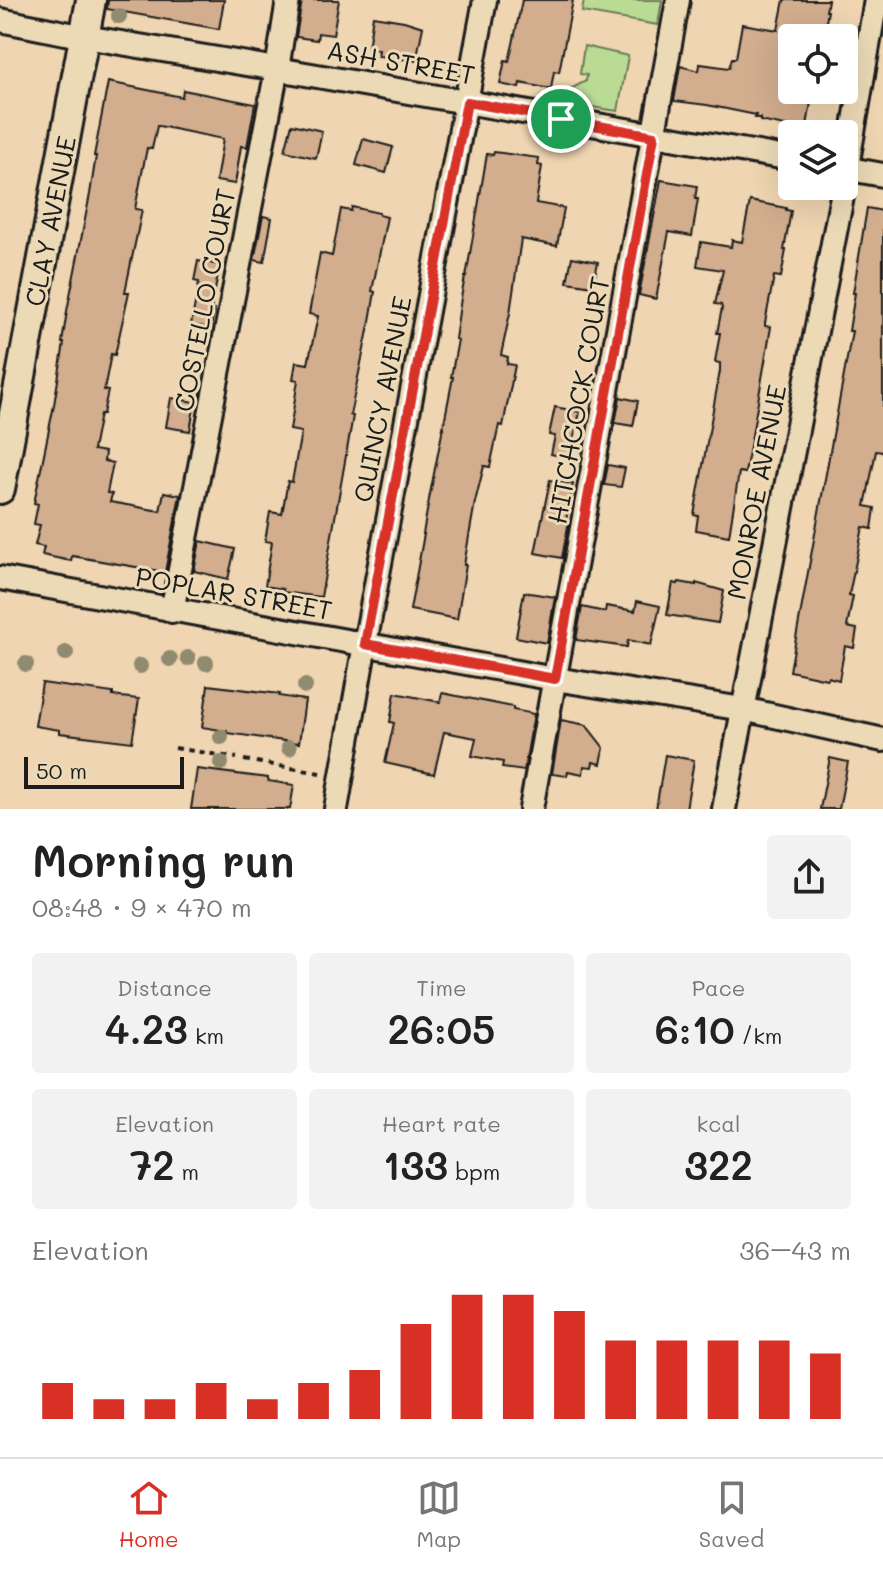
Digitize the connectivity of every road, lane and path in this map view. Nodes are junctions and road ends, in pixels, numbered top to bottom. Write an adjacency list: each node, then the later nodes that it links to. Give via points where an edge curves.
1 (91, 0): 7 (main road, CLAY AVENUE)
2 (288, 0): 8 (street, COSTELLO COURT)
3 (485, 0): 9 (street, QUINCY AVENUE)
4 (678, 0): 11 (street, HITCHCOCK COURT)
5 (876, 0): 10 (street, MONROE AVENUE)
6 (0, 20): 7 (street, ASH STREET)
7 (85, 37): 8 (street, ASH STREET); 16 (main road, CLAY AVENUE)
8 (277, 69): 9 (street, ASH STREET); 18 (street, COSTELLO COURT)
9 (467, 102): 11 (street, ASH STREET); 19 (street, QUINCY AVENUE)
10 (855, 120)
11 (654, 136): 12 (street, ASH STREET); 20 (street, HITCHCOCK COURT)
12 (778, 157)
13 (883, 175): 14 (street)
14 (858, 176)
15 (841, 200): 21 (street, MONROE AVENUE)
16 (0, 489)
17 (0, 578): 18 (street, POPLAR STREET)
18 (172, 611): 19 (street, POPLAR STREET)
19 (365, 644): 20 (street, POPLAR STREET); 27 (street, QUINCY AVENUE)
20 (555, 679): 21 (street, POPLAR STREET); 28 (street, HITCHCOCK COURT)
21 (743, 709): 22 (street, POPLAR STREET); 29 (street, MONROE AVENUE)
22 (883, 740)
23 (175, 748): 24 (path)
24 (237, 758)
25 (244, 760): 26 (path)
26 (320, 773)
27 (336, 809)
28 (531, 809)
29 (724, 809)

